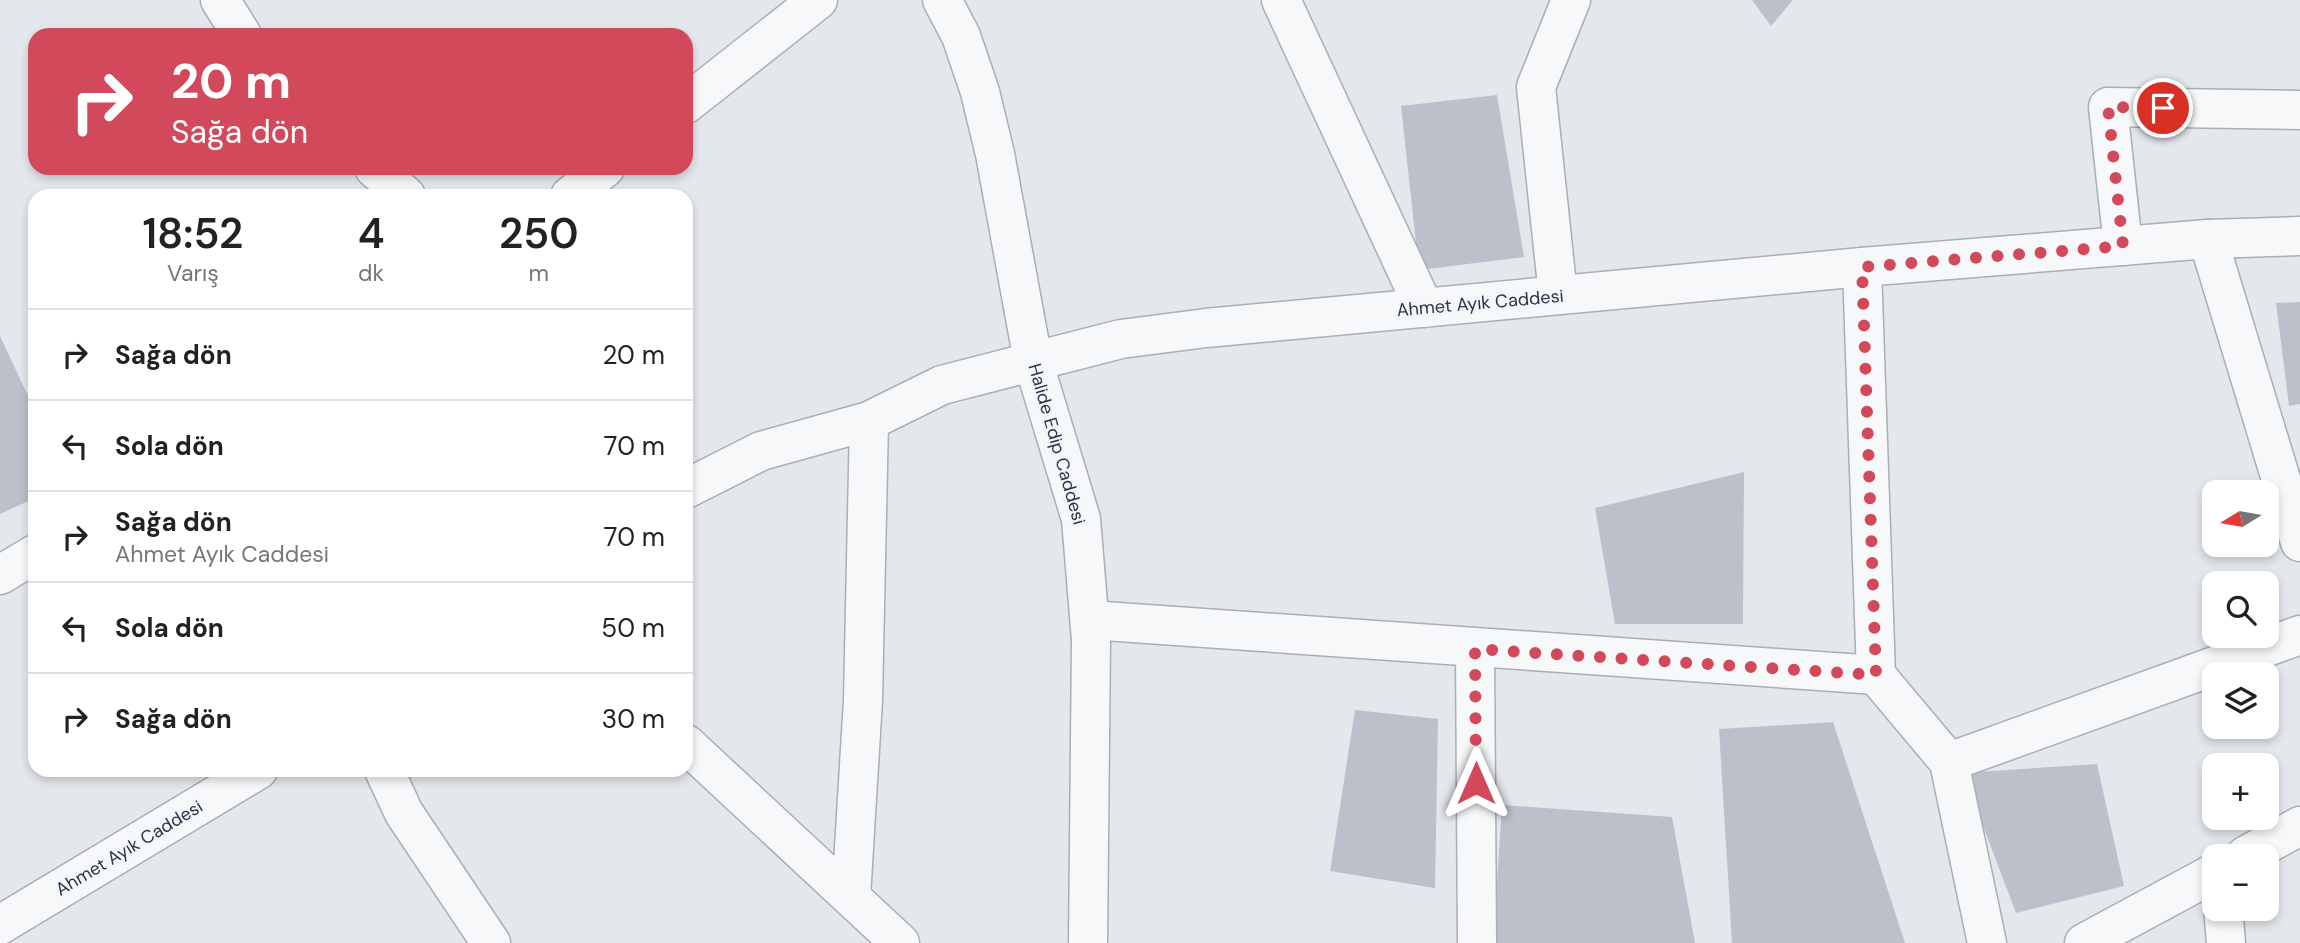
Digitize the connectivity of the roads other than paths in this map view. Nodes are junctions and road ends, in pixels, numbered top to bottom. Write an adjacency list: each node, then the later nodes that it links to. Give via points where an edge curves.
1 (220, 0): 6 (street)
2 (817, 0): 7 (street)
3 (942, 0): 19 (street, Halide Edip Caddesi, via 961,36 995,154)
4 (1281, 0): 18 (street)
5 (1571, 0): 17 (street, via 1536,88)
6 (238, 28)
7 (693, 98)
8 (2300, 110): 15 (street, via 2108,107)
9 (382, 175): 11 (street)
10 (596, 175): 12 (street)
11 (398, 189)
12 (579, 189)
13 (2300, 236): 14 (street, Ahmet Ayık Caddesi)
14 (2208, 239): 15 (street, Ahmet Ayık Caddesi); 22 (street)
15 (2123, 246): 16 (street, Ahmet Ayık Caddesi)
16 (1862, 267): 17 (street, Ahmet Ayık Caddesi); 28 (street)
17 (1558, 295): 18 (street, Ahmet Ayık Caddesi)
18 (1424, 308): 19 (street, Ahmet Ayık Caddesi, via 1121,339)
19 (1032, 361): 20 (street, Ahmet Ayık Caddesi, via 942,385); 25 (street, Halide Edip Caddesi, via 1082,519)
20 (869, 421): 21 (street, Ahmet Ayık Caddesi, via 761,450); 36 (street, via 863,700)
21 (693, 485)
22 (2300, 541)
23 (28, 558): 24 (street)
24 (0, 575)
25 (1090, 620): 27 (street); 41 (street, Halide Edip Caddesi)
26 (2300, 635): 30 (street)
27 (1475, 649): 28 (street); 42 (street)
28 (1876, 675): 30 (street)
29 (693, 750): 36 (street)
30 (1949, 762): 43 (street)
31 (246, 777): 38 (street, Ahmet Ayık Caddesi)
32 (387, 777): 39 (street, via 404,813)
33 (2300, 826): 34 (street)
34 (2267, 844)
35 (2202, 879): 44 (street)
36 (851, 897): 40 (street)
37 (2224, 921): 45 (street)
38 (0, 925)
39 (491, 943)
40 (900, 943)
41 (1088, 943)
42 (1477, 943)
43 (1987, 943)
44 (2084, 943)
45 (2226, 943)

